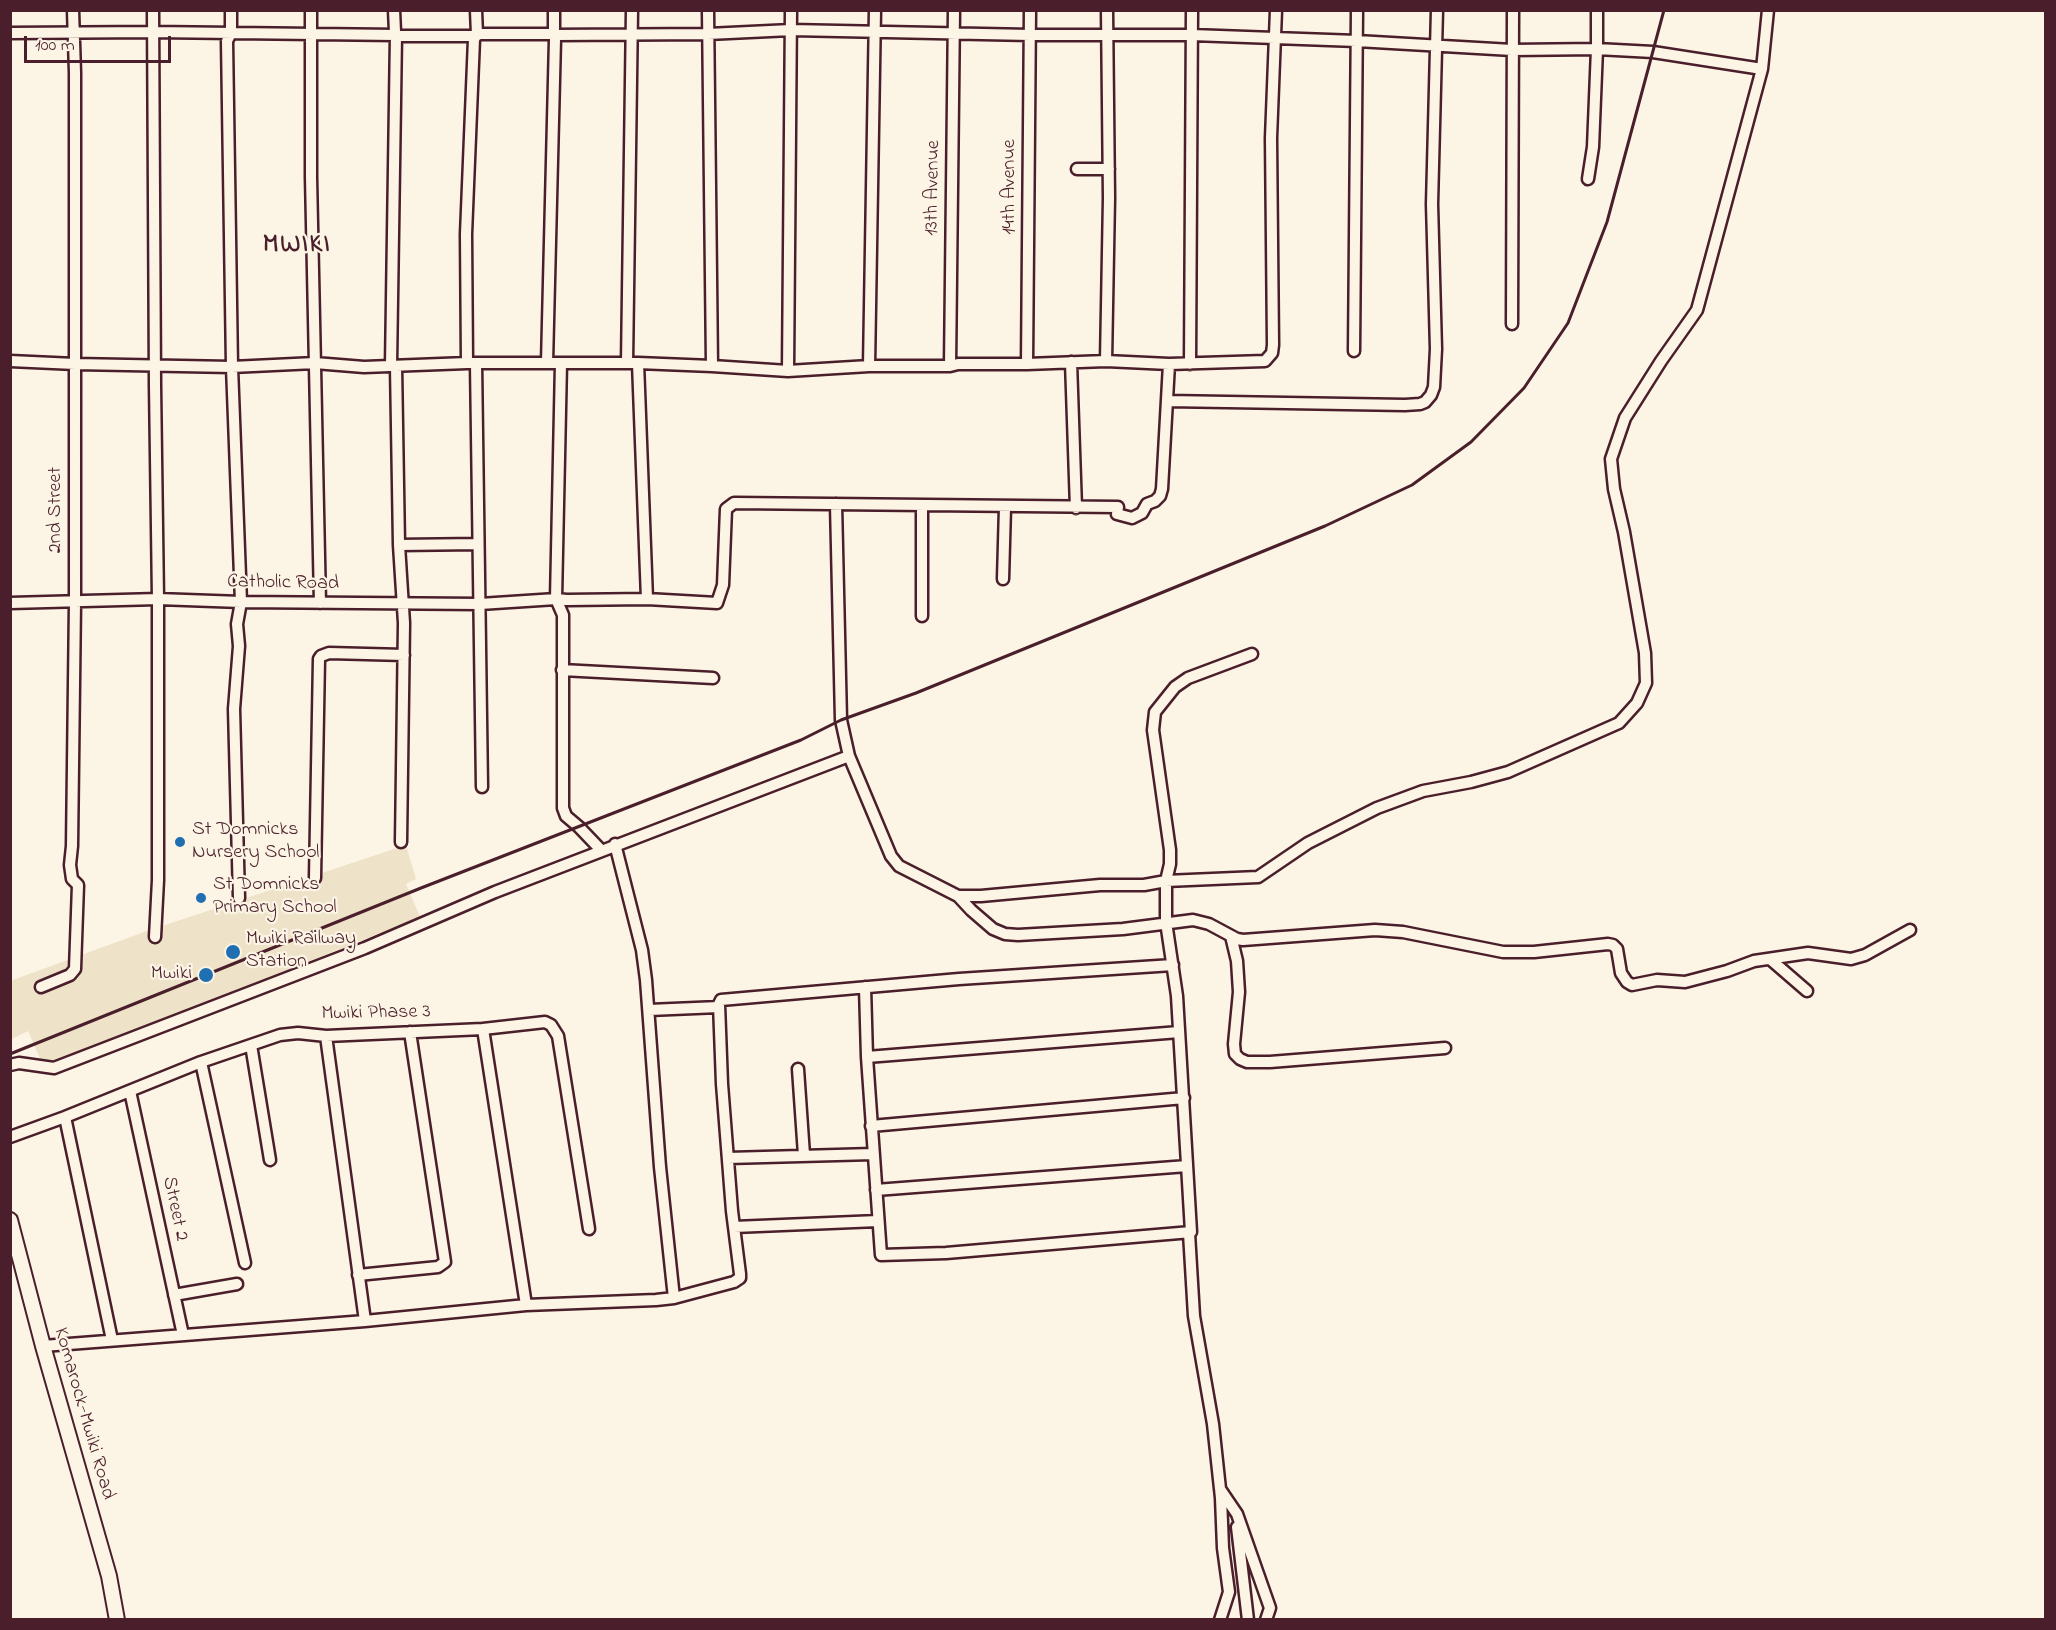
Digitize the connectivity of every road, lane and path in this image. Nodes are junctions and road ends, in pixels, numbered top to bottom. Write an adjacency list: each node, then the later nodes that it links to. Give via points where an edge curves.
1 (73, 10): 26 (street, 2nd Street)
2 (153, 10): 23 (street)
3 (231, 10): 27 (street)
4 (311, 10): 30 (street)
5 (394, 10): 32 (street)
6 (476, 10): 33 (street)
7 (554, 10): 34 (street)
8 (632, 10): 35 (street)
9 (708, 10): 31 (street)
10 (791, 10): 22 (street)
11 (875, 10): 28 (street)
12 (954, 10): 24 (street, 13th Avenue)
13 (1030, 10): 36 (street, 14th Avenue)
14 (1107, 10): 29 (street)
15 (1192, 10): 37 (street)
16 (1276, 10): 38 (street)
17 (1357, 10): 39 (street)
18 (1437, 10): 40 (street)
19 (1513, 10): 42 (street)
20 (1597, 10): 41 (street)
21 (1768, 10): 43 (street)
22 (791, 30): 28 (street); 31 (street); 67 (street)
23 (153, 32): 26 (street); 27 (street); 58 (street)
24 (953, 32): 28 (street); 36 (street); 65 (street, 13th Avenue)
25 (10, 33): 26 (street)
26 (73, 33): 57 (street, 2nd Street)
27 (231, 33): 30 (street); 66 (street, via 227,41)
28 (876, 33): 64 (street)
29 (1106, 33): 36 (street); 37 (street); 45 (street)
30 (312, 34): 32 (street); 52 (street)
31 (708, 34): 35 (street); 63 (street)
32 (396, 35): 33 (street); 62 (street)
33 (477, 35): 34 (street); 53 (street, via 467,203)
34 (554, 35): 35 (street); 54 (street)
35 (633, 35): 56 (street)
36 (1030, 35): 59 (street, 14th Avenue)
37 (1192, 35): 38 (street); 61 (street)
38 (1276, 38): 39 (street); 61 (street, via 1271,138 1272,353 1259,362)
39 (1357, 41): 40 (street); 48 (street)
40 (1438, 46): 42 (street); 68 (street, via 1432,204 1436,350 1431,395 1420,404 1405,405)
41 (1597, 49): 42 (street); 43 (street, via 1653,52); 46 (street)
42 (1512, 50): 47 (street)
43 (1762, 69): 96 (street, via 1697,310 1625,418 1611,459 1645,653 1646,683 1636,703 1619,723 1508,772 1423,792 1377,808 1308,843 1258,877)
44 (1077, 169): 45 (street)
45 (1109, 169): 50 (street)
46 (1588, 179)
47 (1512, 324)
48 (1354, 351)
49 (10, 361): 57 (street)
50 (1106, 361): 51 (street); 60 (street)
51 (1071, 362): 59 (street); 72 (street)
52 (315, 363): 62 (street); 66 (street); 82 (street)
53 (471, 363): 54 (street); 62 (street); 73 (street)
54 (547, 363): 55 (street)
55 (561, 363): 56 (street); 77 (street)
56 (632, 363): 63 (street); 78 (street)
57 (75, 364): 58 (street); 79 (street, 2nd Street)
58 (156, 364): 66 (street); 76 (street)
59 (1027, 364): 65 (street)
60 (1169, 364): 61 (street); 68 (street)
61 (1190, 364)
62 (393, 365): 74 (street)
63 (712, 366): 67 (street)
64 (869, 366): 65 (street); 67 (street)
65 (950, 366)
66 (232, 367): 80 (street)
67 (788, 371)
68 (1168, 401): 72 (street, via 1160,496 1132,518 1118,514 1118,507)
69 (836, 504): 70 (street); 78 (street, Catholic Road, via 729,505 723,585 717,603); 90 (street, via 841,720)
70 (922, 506): 71 (street); 85 (street)
71 (1005, 507): 72 (street); 75 (street)
72 (1076, 508)
73 (478, 544): 74 (street); 84 (street)
74 (399, 545): 83 (street)
75 (1003, 579)
76 (158, 599): 79 (street, Catholic Road); 80 (street, Catholic Road); 102 (street)
77 (556, 599): 78 (street, Catholic Road); 84 (street, Catholic Road); 88 (street, via 563,615)
78 (647, 599)
79 (75, 602): 81 (street, Catholic Road); 105 (street, 2nd Street, via 70,865 72,879 78,885 75,969)
80 (241, 602): 82 (street, Catholic Road); 98 (street, via 234,709)
81 (10, 603)
82 (320, 603): 83 (street, Catholic Road)
83 (401, 603): 84 (street, Catholic Road); 87 (street)
84 (480, 604): 91 (street)
85 (922, 616)
86 (1252, 654): 96 (street, via 1188,678 1175,687 1155,712 1153,730 1170,850)
87 (404, 655): 92 (street); 95 (street, via 329,653 319,659)
88 (562, 670): 89 (street); 94 (street, via 563,808 566,816)
89 (713, 678)
90 (849, 756): 93 (street); 97 (street, via 891,856 899,866)
91 (482, 787)
92 (402, 842)
93 (615, 844): 94 (street); 109 (street, via 642,950)
94 (600, 850): 118 (street, via 365,948 54,1068)
95 (315, 878)
96 (1166, 881): 97 (street); 99 (street)
97 (958, 896): 99 (street, via 993,929 1005,934 1123,929)
98 (239, 898)
99 (1166, 922): 101 (street, via 1193,920); 104 (street)
100 (1910, 930): 103 (street, via 1851,959 1808,954)
101 (1231, 936): 103 (street, via 1244,940 1375,930 1503,952 1608,944 1617,949 1624,979 1632,985 1657,980 1685,982); 115 (street, via 1239,992 1234,1044 1240,1059 1270,1062)
102 (155, 937)
103 (1770, 959): 107 (street)
104 (1173, 965): 106 (street); 112 (street)
105 (41, 987)
106 (865, 987): 108 (street, via 724,999); 116 (street)
107 (1807, 991)
108 (719, 1006): 109 (street); 127 (street)
109 (649, 1010): 140 (street)
110 (483, 1029): 111 (street, Mwiki Phase 3); 134 (street, Mwiki Phase 3, via 545,1022 555,1029); 141 (street)
111 (410, 1032): 113 (street, Mwiki Phase 3); 137 (street, via 445,1262 438,1267)
112 (1179, 1032): 116 (street); 121 (street)
113 (326, 1036): 114 (street, Mwiki Phase 3, via 280,1035); 137 (street)
114 (251, 1045): 117 (street, Mwiki Phase 3); 128 (street)
115 (1445, 1048)
116 (867, 1057): 123 (street)
117 (201, 1062): 120 (street, Mwiki Phase 3); 136 (street)
118 (10, 1065)
119 (798, 1069): 126 (street)
120 (130, 1091): 122 (street, Mwiki Phase 3); 139 (street, Street 2)
121 (1184, 1098): 123 (street); 129 (street)
122 (65, 1117): 124 (street, Mwiki Phase 3); 144 (street)
123 (871, 1126): 125 (street)
124 (10, 1137)
125 (873, 1154): 126 (street); 130 (street)
126 (804, 1155): 127 (street)
127 (728, 1158): 133 (street)
128 (270, 1160)
129 (1188, 1166): 130 (street); 135 (street, via 1192,1231)
130 (876, 1190): 132 (street)
131 (10, 1220): 145 (main road, Komarock-Mwiki Road)
132 (878, 1221): 133 (street); 135 (street, via 882,1256)
133 (734, 1227): 140 (street, via 741,1274 738,1281)
134 (589, 1229)
135 (1189, 1233): 146 (street, via 1194,1316)
136 (245, 1263)
137 (358, 1275): 142 (street)
138 (237, 1284): 139 (street)
139 (174, 1295): 143 (street, Street 2)
140 (674, 1298): 141 (street)
141 (526, 1305): 142 (street)
142 (365, 1321): 143 (street)
143 (183, 1335): 144 (street)
144 (112, 1340): 145 (street)
145 (42, 1346): 148 (main road, Komarock-Mwiki Road, via 109,1575)
146 (1220, 1489): 147 (street); 149 (street, via 1229,1592)
147 (1236, 1512): 150 (street); 151 (street, via 1270,1608)
148 (117, 1620)
149 (1220, 1620)
150 (1248, 1620)
151 (1266, 1620)

